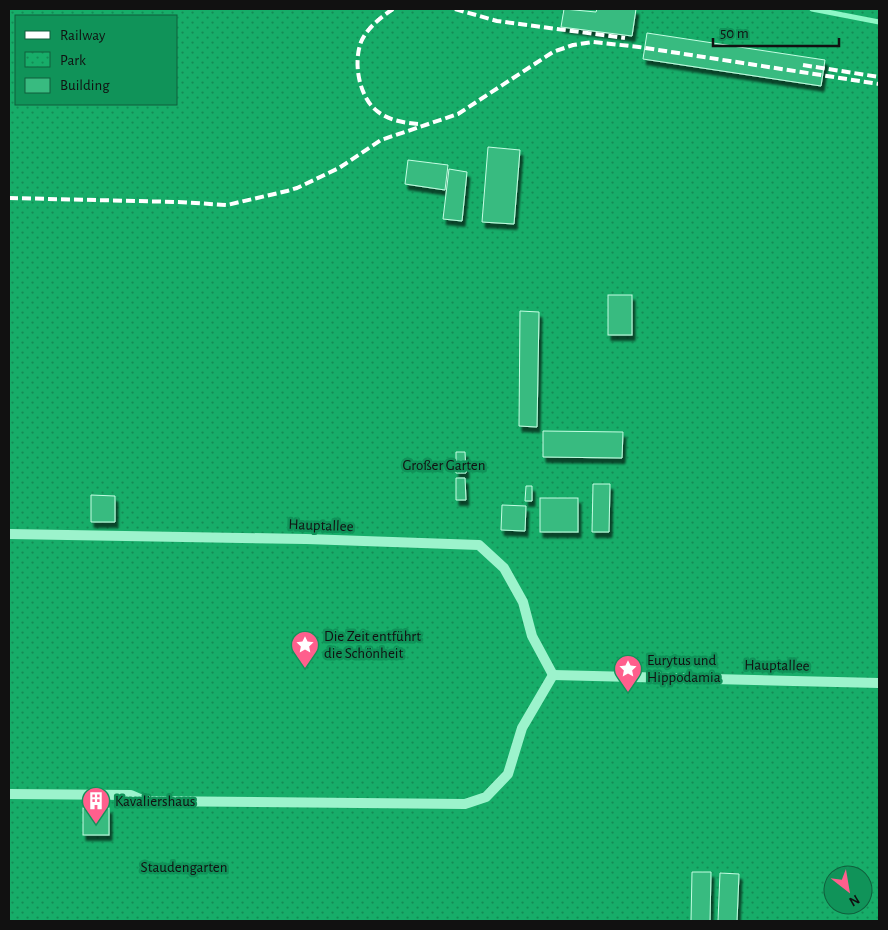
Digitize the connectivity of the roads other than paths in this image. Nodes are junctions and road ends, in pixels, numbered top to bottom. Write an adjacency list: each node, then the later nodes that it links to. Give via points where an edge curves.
1 (9, 534): 2 (street, Hauptallee, via 479,545 504,568 523,602 532,636)
2 (553, 675): 3 (street, Hauptallee); 4 (street, via 522,728 508,774 486,796 465,804 146,801 131,796)
3 (879, 683)
4 (9, 794)

